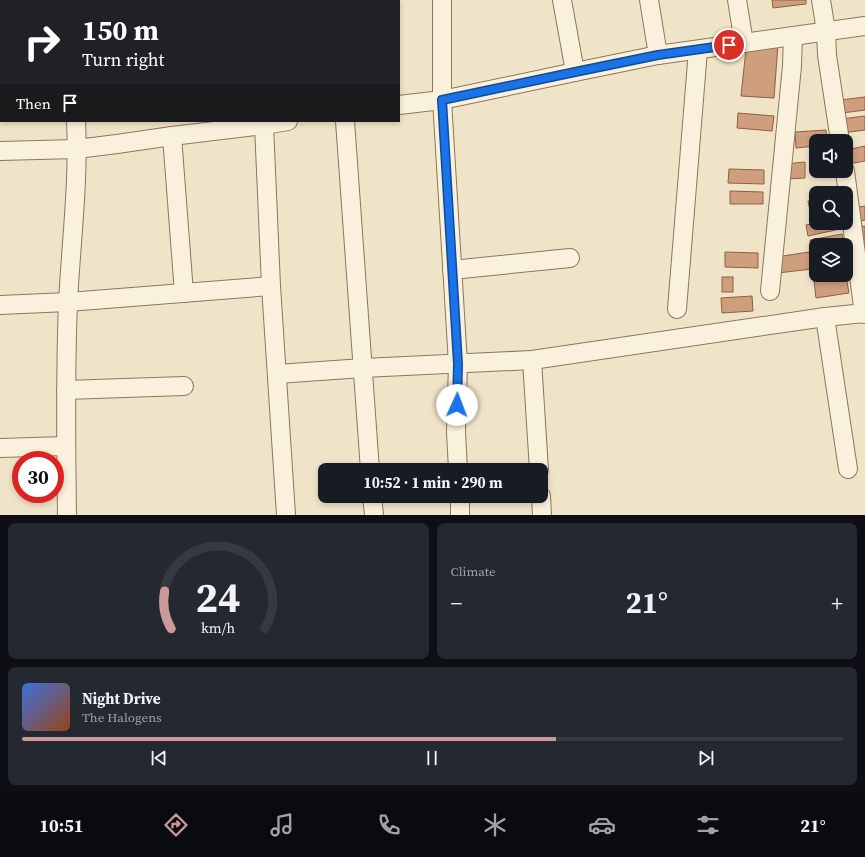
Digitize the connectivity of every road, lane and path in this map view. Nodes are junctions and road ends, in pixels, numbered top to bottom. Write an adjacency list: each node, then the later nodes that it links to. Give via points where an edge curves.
1 (442, 0): 13 (street)
2 (562, 0): 12 (street)
3 (649, 0): 11 (street)
4 (737, 0): 9 (street)
5 (821, 0): 7 (street)
6 (865, 26): 7 (street)
7 (826, 31): 8 (street); 20 (street)
8 (792, 36): 9 (street); 29 (street, via 792,66)
9 (744, 43): 10 (street)
10 (698, 50): 11 (street); 33 (street)
11 (658, 55): 12 (street)
12 (575, 72): 13 (street)
13 (442, 100): 14 (street); 27 (street)
14 (400, 105)
15 (76, 122): 22 (street)
16 (282, 122): 18 (street)
17 (345, 122): 38 (street)
18 (264, 125): 19 (street); 28 (street)
19 (196, 127): 21 (street)
20 (839, 134)
21 (172, 136): 22 (street); 30 (street)
22 (77, 149): 23 (street); 31 (street)
23 (0, 151)
24 (845, 178): 26 (street)
25 (570, 258): 27 (street)
26 (862, 268): 34 (street)
27 (452, 270): 37 (street)
28 (271, 286): 30 (street); 39 (street)
29 (770, 291)
30 (184, 293): 31 (street)
31 (68, 302): 32 (street); 41 (street)
32 (0, 304)
33 (677, 309)
34 (865, 314): 35 (street)
35 (825, 317): 36 (street); 47 (street)
36 (532, 360): 37 (street); 46 (street)
37 (458, 364): 38 (street); 45 (street)
38 (363, 368): 39 (street); 44 (street)
39 (277, 374): 52 (street)
40 (184, 386): 41 (street)
41 (66, 390): 42 (street)
42 (66, 446): 43 (street); 51 (street)
43 (0, 448)
44 (370, 463)
45 (458, 463)
46 (539, 463)
47 (848, 469)
48 (373, 503): 53 (street)
49 (460, 503): 54 (street)
50 (541, 503): 55 (street)
51 (67, 515)
52 (286, 515)
53 (374, 515)
54 (460, 515)
55 (542, 515)

